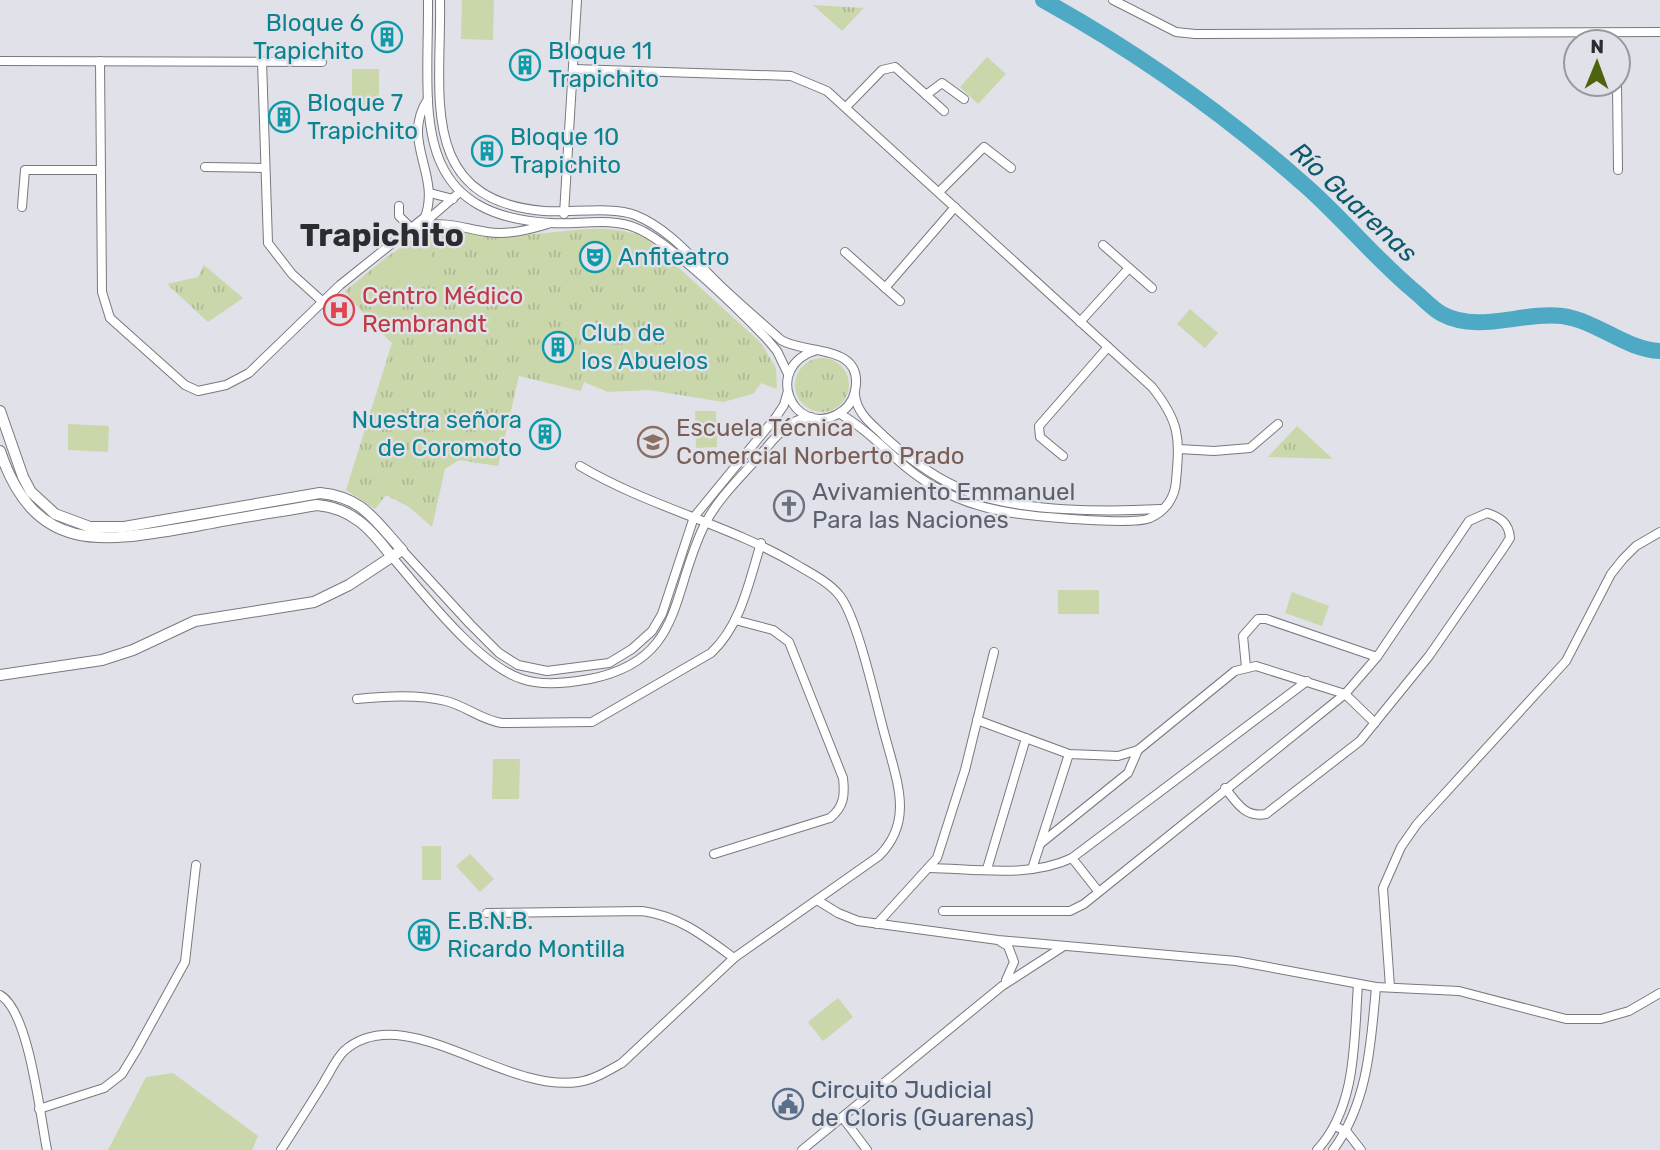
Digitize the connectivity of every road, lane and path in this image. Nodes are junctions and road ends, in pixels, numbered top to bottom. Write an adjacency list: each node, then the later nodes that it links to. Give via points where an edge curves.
1 (428, 0): 15 (street)
2 (440, 0): 31 (street, via 440,117 449,157 476,189 501,203)
3 (577, 0): 12 (street)
4 (1113, 0): 5 (street, via 1175,32 1195,34)
5 (1562, 32)
6 (1632, 32): 7 (street)
7 (1660, 32)
8 (0, 61): 9 (street)
9 (100, 61): 10 (street); 22 (street)
10 (262, 61): 11 (street); 20 (street)
11 (322, 62)
12 (574, 69): 17 (street, via 791,76 814,83); 31 (street)
13 (926, 94): 16 (street, via 942,83); 17 (street, via 890,66); 18 (street)
14 (1618, 98): 23 (street)
15 (428, 99): 24 (street, via 434,151); 26 (street, via 416,128)
16 (964, 99)
17 (847, 106): 25 (street)
18 (944, 111)
19 (205, 167): 20 (street)
20 (264, 168): 42 (street, via 268,243 292,274)
21 (1011, 168): 25 (street, via 984,147)
22 (100, 170): 29 (street, via 25,170); 42 (street, via 103,292 110,318 185,386 198,391 226,385 249,373)
23 (1618, 170)
24 (460, 191): 27 (street); 32 (street, via 502,216)
25 (939, 192): 30 (street)
26 (429, 193): 27 (street); 35 (street, via 425,217)
27 (453, 199): 34 (street)
28 (399, 206): 35 (street, via 399,216)
29 (22, 207)
30 (955, 207): 39 (street); 43 (street)
31 (564, 211): 33 (street); 45 (street, via 632,214 651,223 781,340 802,350)
32 (551, 223): 33 (street); 34 (street, via 510,233 444,222)
33 (563, 223): 46 (street, via 628,225 655,237 766,338)
34 (421, 226): 35 (street)
35 (412, 229): 42 (street)
36 (1103, 245): 38 (street)
37 (845, 252): 39 (street)
38 (1129, 268): 40 (street); 43 (street)
39 (885, 288): 41 (street)
40 (1152, 288)
41 (900, 301)
42 (323, 302)
43 (1080, 322): 44 (street)
44 (1108, 347): 53 (street, via 1166,405 1178,433); 55 (street, via 1039,426 1040,437)
45 (817, 350): 46 (street, via 798,358); 48 (street, via 846,360 855,376)
46 (788, 374): 47 (street)
47 (787, 391): 51 (street, via 795,407); 58 (street, via 776,417)
48 (855, 394): 49 (street); 57 (street, via 861,413 897,448 968,492 1028,505)
49 (840, 414): 51 (street); 57 (street, via 921,479 983,507 1135,521 1149,519)
50 (1, 416): 62 (street, via 31,492 55,514 75,523 124,527 320,493 349,498 363,507)
51 (811, 417): 59 (street, via 790,424 776,436)
52 (1278, 424): 53 (street, via 1250,448)
53 (1179, 449): 57 (street, via 1176,486)
54 (0, 451): 62 (street, via 23,502 39,518 67,532 111,539 317,505 352,514)
55 (1063, 456)
56 (580, 466): 58 (street)
57 (1163, 509)
58 (694, 517): 59 (street); 62 (street, via 662,614 652,631 608,663 566,670 534,670 508,660)
59 (706, 522): 61 (street); 62 (street, via 678,600 655,647 624,668 558,683 523,680 493,665)
60 (1660, 532): 95 (street, via 1623,559 1566,661 1401,847 1383,888)
61 (761, 543): 63 (street); 85 (street, via 820,578 843,602 898,783 899,827 892,843)
62 (397, 554): 67 (street, via 314,602 195,621 102,660)
63 (735, 621): 70 (street, via 711,653 592,722 502,723 445,701); 78 (street, via 773,630 789,642 843,778 843,798 830,818)
64 (993, 652): 71 (street)
65 (1377, 657): 66 (street, via 1258,619 1244,636); 69 (street); 72 (street, via 1469,522 1487,513 1506,523 1510,538 1506,545)
66 (1246, 667): 68 (street); 74 (street, via 1224,679)
67 (0, 675)
68 (1307, 681): 69 (street); 79 (street)
69 (1345, 694): 72 (street); 76 (street)
70 (357, 699)
71 (977, 720): 73 (street); 81 (street, via 965,770)
72 (1376, 723): 76 (street, via 1343,755 1266,814 1244,811)
73 (1026, 738): 75 (street); 82 (street)
74 (1138, 750): 75 (street, via 1118,756); 77 (street, via 1128,773)
75 (1069, 754): 77 (street)
76 (1225, 788): 84 (street)
77 (1040, 844): 83 (street)
78 (714, 854)
79 (1072, 858): 83 (street); 84 (street)
80 (196, 865): 98 (street, via 185,962 122,1074 104,1088)
81 (930, 868): 82 (street); 88 (street)
82 (987, 869): 83 (street)
83 (1032, 869)
84 (1098, 891): 86 (street, via 1070,911)
85 (817, 900): 88 (street, via 838,914); 91 (street)
86 (943, 911)
87 (487, 914): 91 (street, via 665,914)
88 (877, 924): 89 (street)
89 (998, 940): 90 (street); 93 (street, via 1008,946 1014,961)
90 (1063, 946): 92 (street, via 1236,961); 93 (street)
91 (734, 958): 102 (street, via 622,1063 578,1083 515,1076 427,1040 379,1034 342,1053)
92 (1358, 984): 94 (street); 100 (street, via 1349,1080)
93 (1002, 986): 99 (street)
94 (1376, 987): 95 (street); 101 (street, via 1365,1074)
95 (1390, 987): 96 (street, via 1482,995 1584,1020 1629,1011)
96 (1660, 993)
97 (0, 995): 98 (street, via 9,1000 22,1022)
98 (39, 1109): 103 (street)
99 (843, 1118): 104 (street); 105 (street)
100 (1335, 1126): 101 (street); 106 (street)
101 (1347, 1132): 107 (street); 108 (street)
102 (283, 1149)
103 (47, 1150)
104 (802, 1150)
105 (867, 1150)
106 (1317, 1150)
107 (1333, 1150)
108 (1361, 1150)

